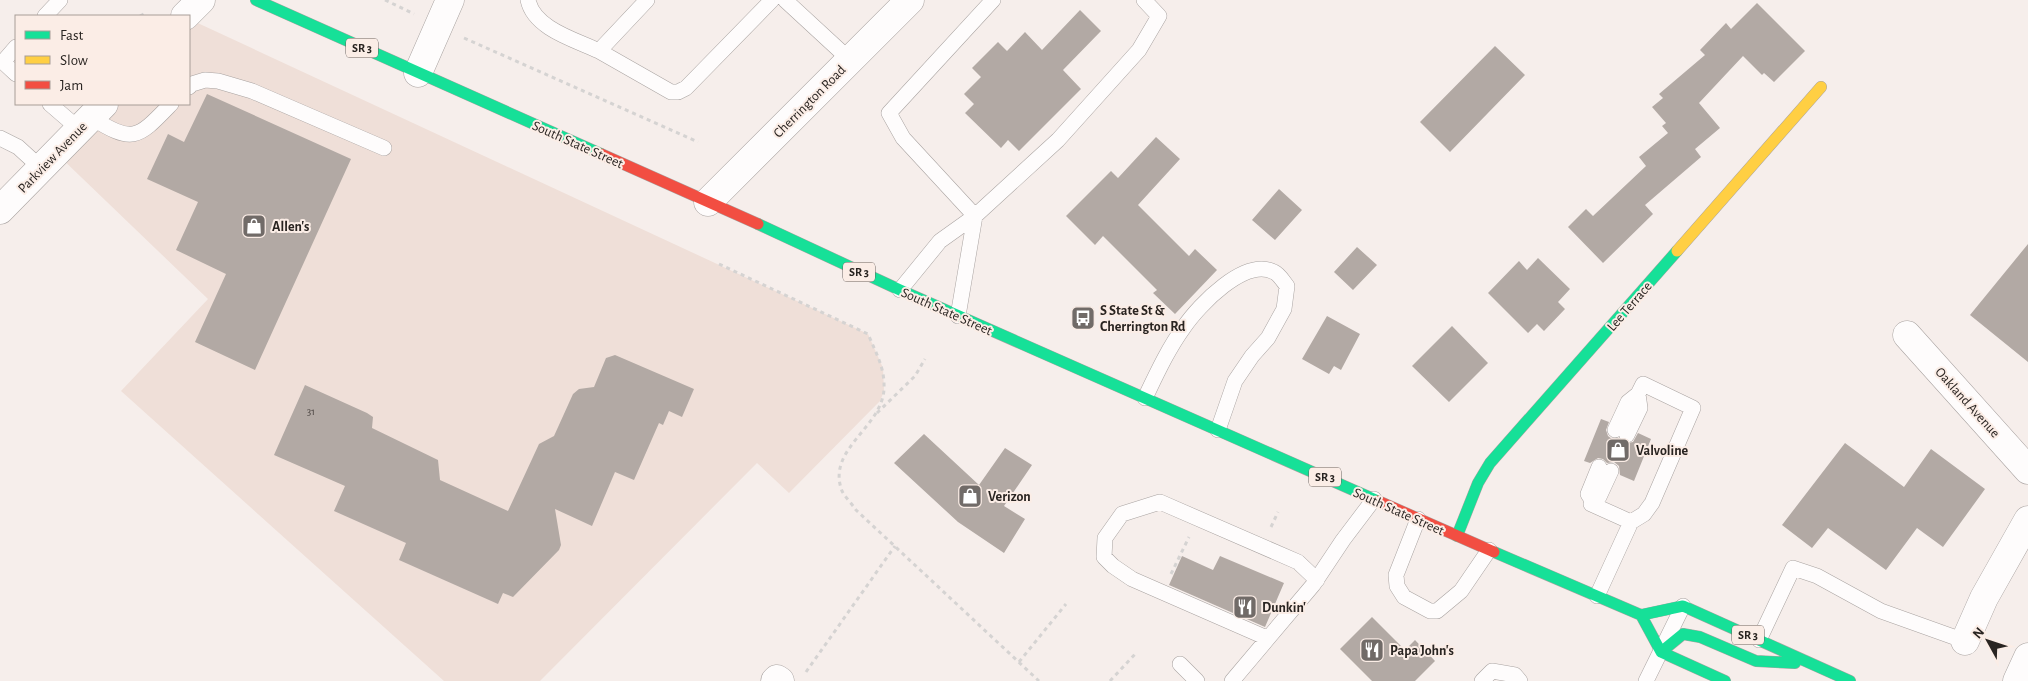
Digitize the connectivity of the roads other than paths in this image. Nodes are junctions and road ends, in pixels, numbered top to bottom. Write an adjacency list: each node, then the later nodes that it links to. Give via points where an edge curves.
1 (60, 0): 12 (lane)
2 (201, 0): 13 (street)
3 (256, 0): 19 (main road, South State Street / SR 3)
4 (450, 0): 19 (street)
5 (528, 0): 15 (lane, via 532,10 548,26)
6 (647, 0): 15 (lane)
7 (772, 0): 15 (lane, via 686,88 678,92 671,92)
8 (785, 0): 16 (lane)
9 (910, 0): 16 (street, Cherrington Road)
10 (993, 0): 30 (lane, via 888,113 903,138)
11 (1144, 0): 30 (lane, via 1159,16 1139,50 1058,140)
12 (46, 15)
13 (186, 15)
14 (15, 48): 17 (lane)
15 (599, 51)
16 (850, 60): 28 (street, Cherrington Road)
17 (1, 62): 18 (lane)
18 (15, 73)
19 (418, 73): 28 (main road, South State Street / SR 3)
20 (190, 86): 26 (lane, via 206,80 252,91)
21 (1821, 87): 43 (main road, Lee Terrace, via 1490,463 1478,483)
22 (53, 105): 24 (lane)
23 (170, 105): 24 (lane, via 148,128 126,135 112,131)
24 (91, 117): 27 (street, Parkview Avenue)
25 (0, 138): 27 (lane, via 18,147)
26 (384, 148)
27 (41, 168): 29 (street, Parkview Avenue)
28 (708, 202): 31 (main road, South State Street / SR 3)
29 (0, 210)
30 (975, 216): 31 (lane, via 940,241); 32 (lane)
31 (900, 290): 32 (main road, South State Street / SR 3)
32 (958, 316): 34 (main road, South State Street / SR 3)
33 (1907, 335): 38 (street, Oakland Avenue)
34 (1145, 398): 35 (main road, South State Street / SR 3); 35 (lane, via 1185,325 1221,287 1241,274 1260,268 1275,272 1287,286 1284,309 1268,338 1235,381)
35 (1218, 430): 39 (main road, South State Street / SR 3)
36 (1621, 432): 42 (lane, via 1640,408 1638,394 1642,384 1693,408 1652,503 1644,514)
37 (1605, 469): 42 (lane, via 1588,494 1591,504)
38 (2028, 470)
39 (1374, 499): 40 (main road, South State Street / SR 3); 45 (lane)
40 (1418, 518): 43 (main road, South State Street / SR 3); 44 (lane, via 1396,575 1397,586 1404,596 1430,611 1437,611 1461,591)
41 (2028, 520): 51 (street, via 1984,598)
42 (1631, 522): 46 (lane)
43 (1457, 536): 44 (main road, South State Street / SR 3)
44 (1489, 550): 46 (main road, South State Street / SR 3)
45 (1317, 580): 49 (lane); 49 (lane, via 1298,562 1160,502 1122,514 1105,538 1104,557 1113,566 1132,579)
46 (1597, 596): 48 (main road, South State Street / SR 3)
47 (1683, 606): 48 (main road); 50 (main road, SR 3); 52 (lane)
48 (1641, 615): 52 (main road)
49 (1267, 638): 60 (lane)
50 (1759, 640): 51 (lane, via 1792,568 1818,576 1880,610); 55 (main road, SR 3)
51 (1965, 641)
52 (1661, 652): 55 (main road, via 1683,634 1700,637 1756,661); 62 (lane); 63 (main road)
53 (2028, 657): 65 (street)
54 (1180, 664): 59 (lane)
55 (1813, 664): 64 (main road, SR 3)
56 (1487, 676): 61 (lane, via 1515,675)
57 (792, 677): 58 (street)
58 (775, 681)
59 (1197, 681)
60 (1232, 681)
61 (1520, 681)
62 (1646, 681)
63 (1725, 681)
64 (1850, 681)
65 (2018, 681)

